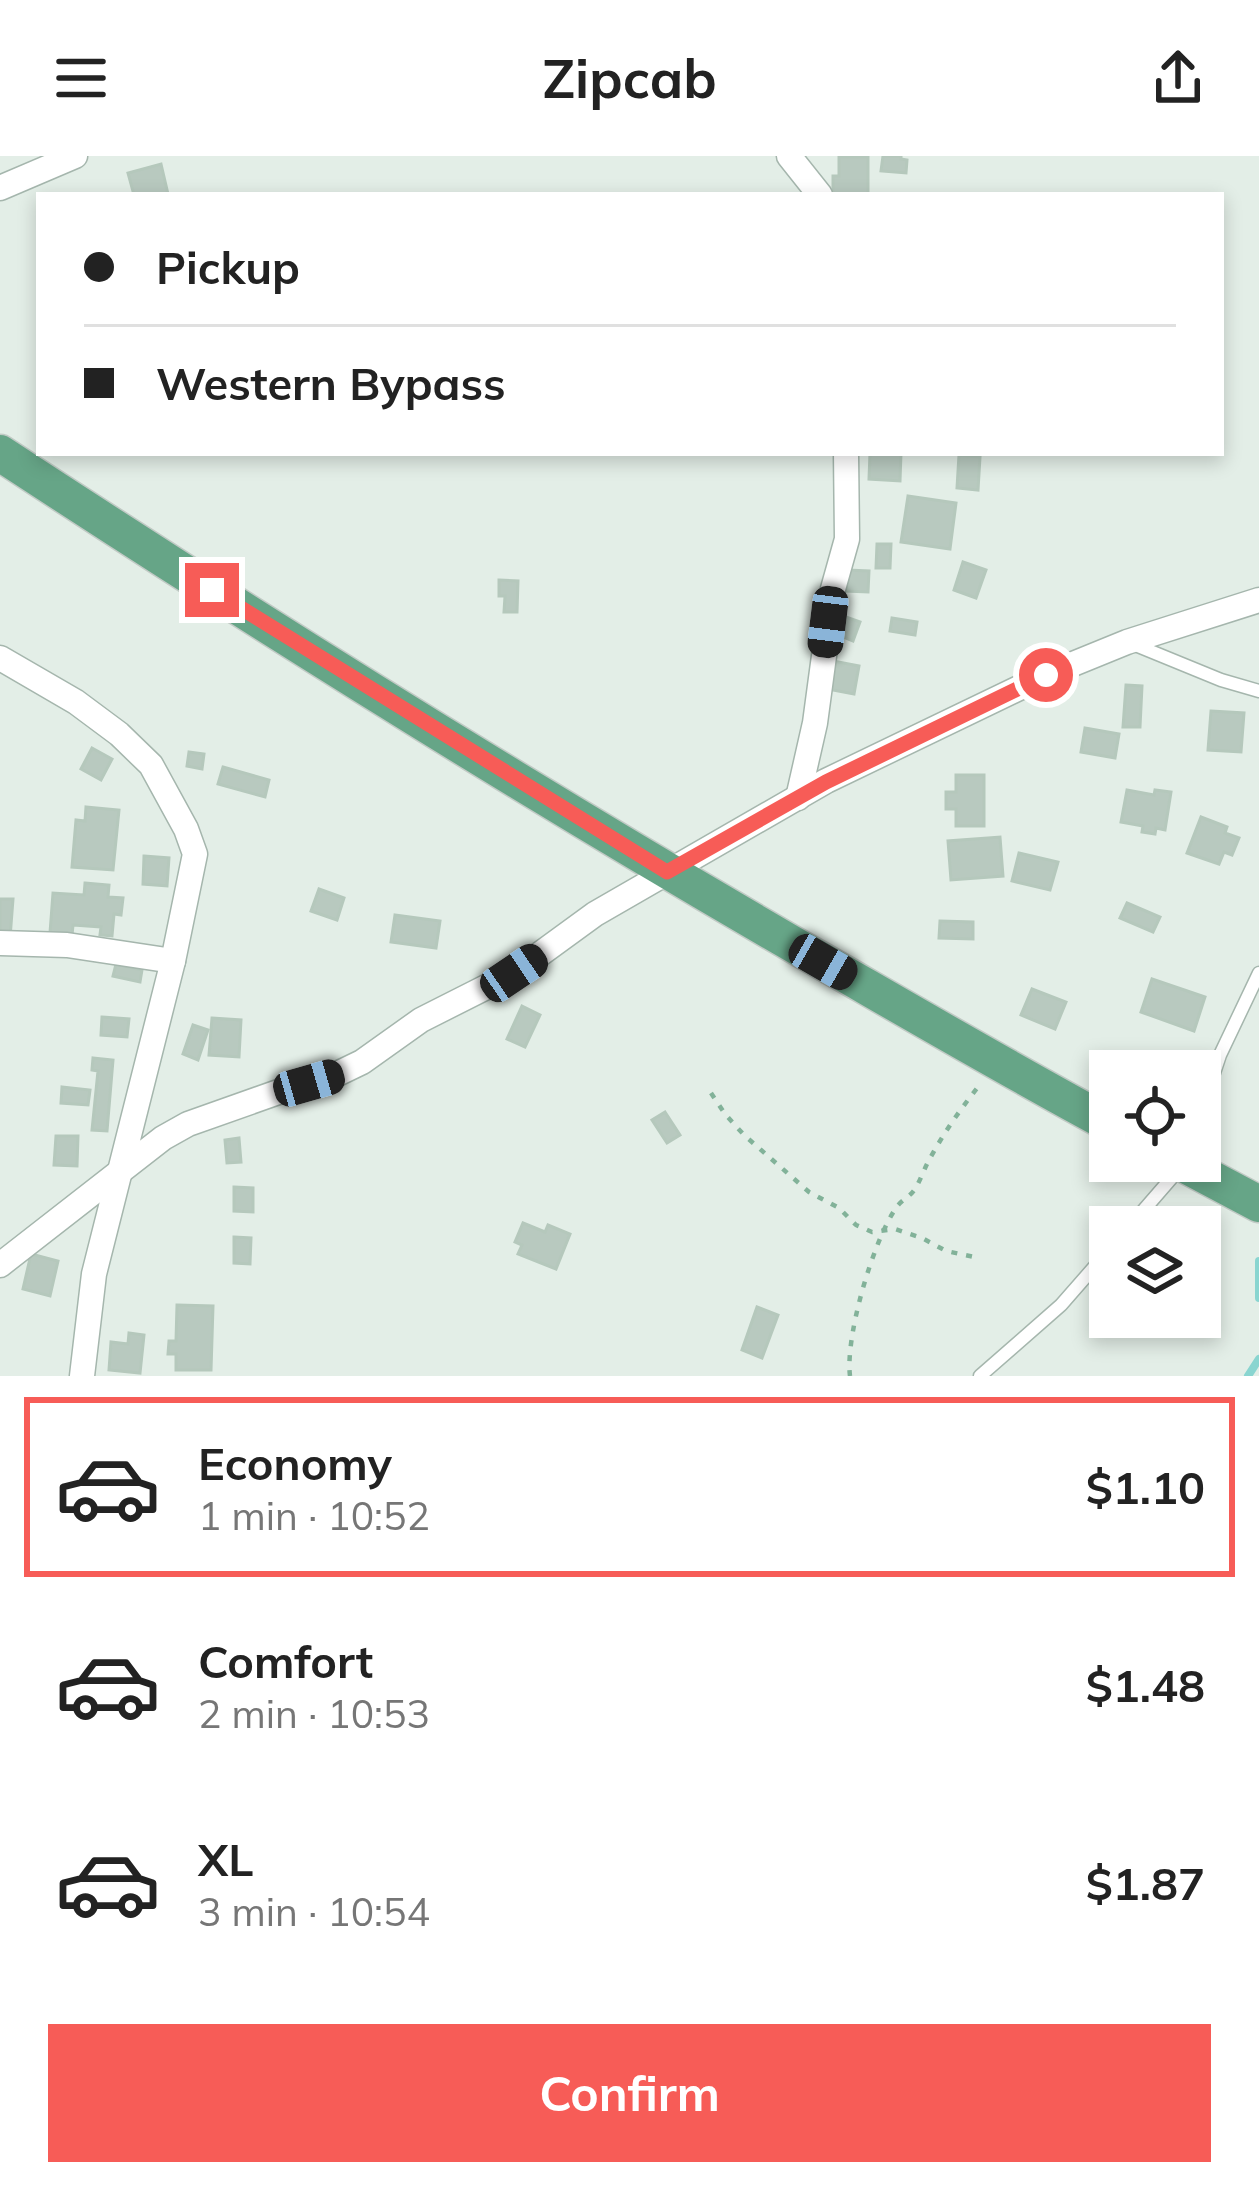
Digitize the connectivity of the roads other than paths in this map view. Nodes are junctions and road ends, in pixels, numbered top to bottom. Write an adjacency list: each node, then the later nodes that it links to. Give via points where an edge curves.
1 (29, 156): 4 (street)
2 (75, 156): 5 (street)
3 (789, 156): 6 (street)
4 (0, 178)
5 (0, 188)
6 (818, 192)
7 (0, 453): 14 (main road)
8 (846, 456): 13 (street, via 847,539)
9 (1259, 600): 10 (street)
10 (1126, 642): 12 (lane); 13 (street)
11 (0, 658): 16 (street, via 76,702 151,765 195,854)
12 (1259, 691)
13 (797, 798): 14 (street)
14 (667, 872): 19 (main road); 20 (street, via 362,1062 188,1124)
15 (0, 943): 16 (street)
16 (173, 961): 20 (street)
17 (1259, 973): 18 (lane)
18 (1221, 1053)
19 (1089, 1113)
20 (123, 1168): 25 (street); 27 (street, via 94,1274)
21 (1166, 1182): 24 (lane)
22 (1219, 1182): 23 (main road)
23 (1259, 1204)
24 (1146, 1206)
25 (0, 1265)
26 (1089, 1273): 28 (lane)
27 (82, 1376)
28 (980, 1376)

